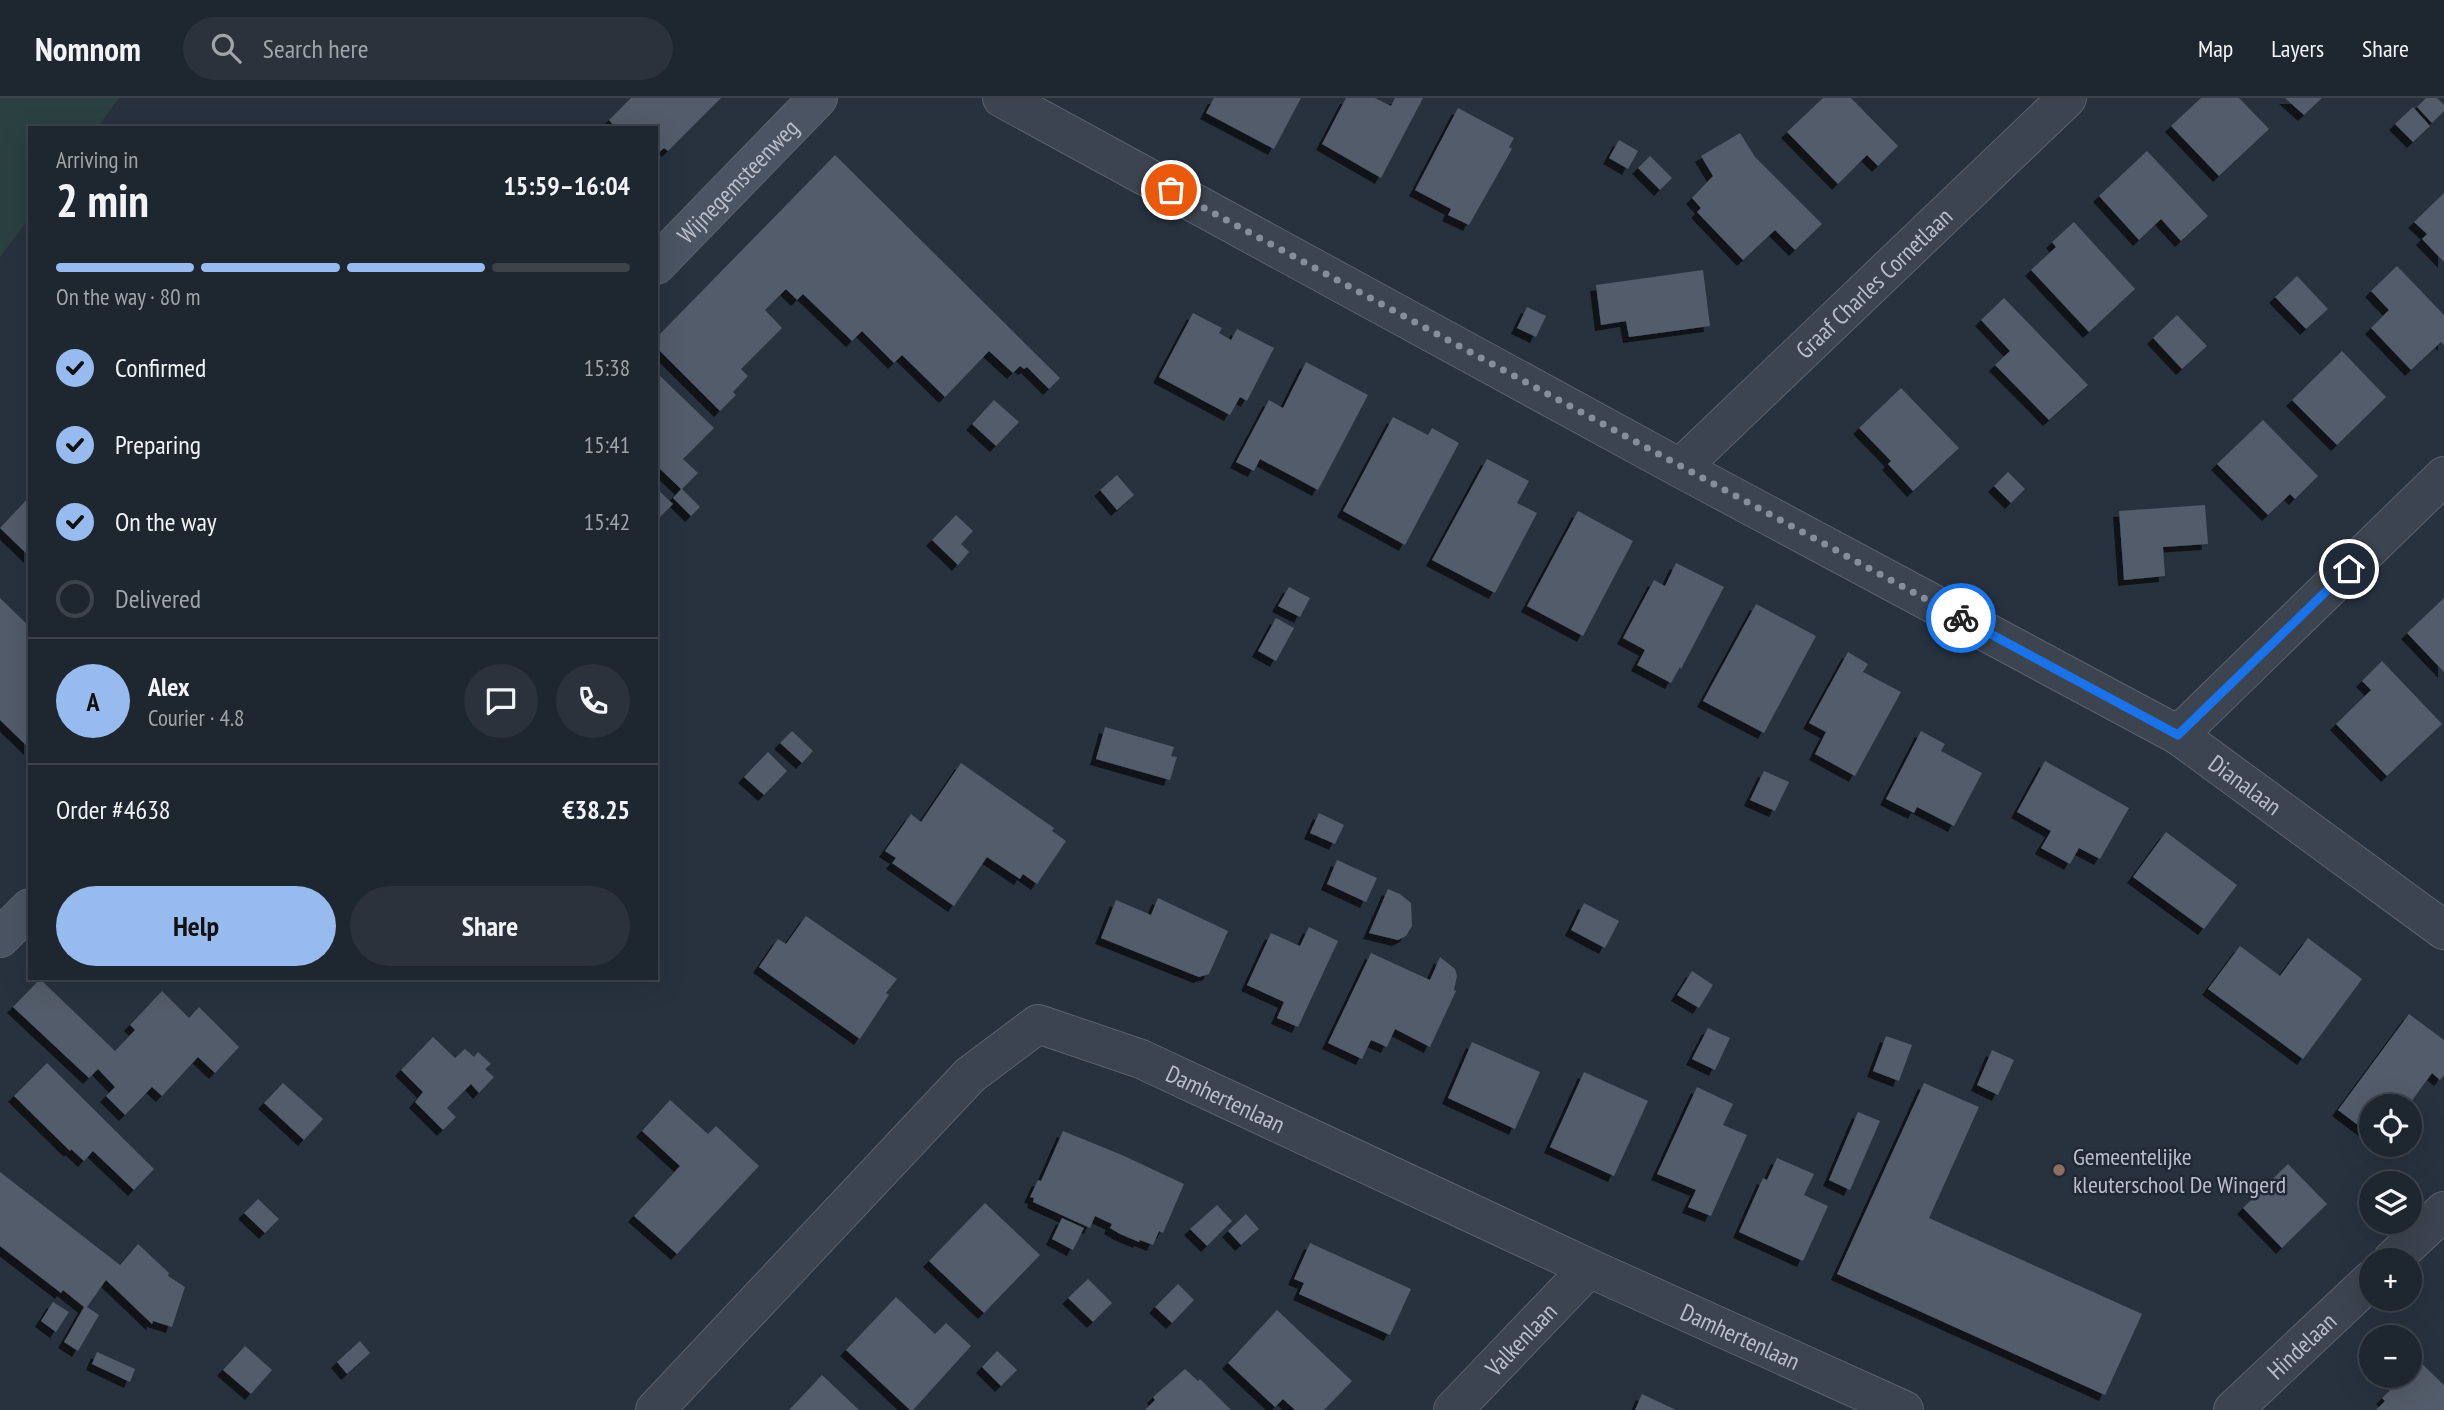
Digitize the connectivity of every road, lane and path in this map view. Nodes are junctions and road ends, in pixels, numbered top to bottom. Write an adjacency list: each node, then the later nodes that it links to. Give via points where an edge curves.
1 (818, 98): 4 (street, Wijnegemsteenweg)
2 (1002, 98): 5 (street, Dianalaan)
3 (2067, 98): 5 (street, Graaf Charles Cornetlaan)
4 (658, 263)
5 (1680, 468): 7 (street, Dianalaan)
6 (2444, 476): 7 (street)
7 (2178, 735): 9 (street, Dianalaan)
8 (28, 910): 10 (street)
9 (2444, 930)
10 (0, 938)
11 (2444, 1211): 12 (street)
12 (2405, 1248)
13 (1589, 1268): 15 (street, Damhertenlaan, via 1141,1059 1038,1024 970,1075); 16 (street, Valkenlaan); 17 (street, Damhertenlaan)
14 (2359, 1291): 18 (street, Hindelaan)
15 (655, 1410)
16 (1453, 1410)
17 (1904, 1410)
18 (2233, 1410)

